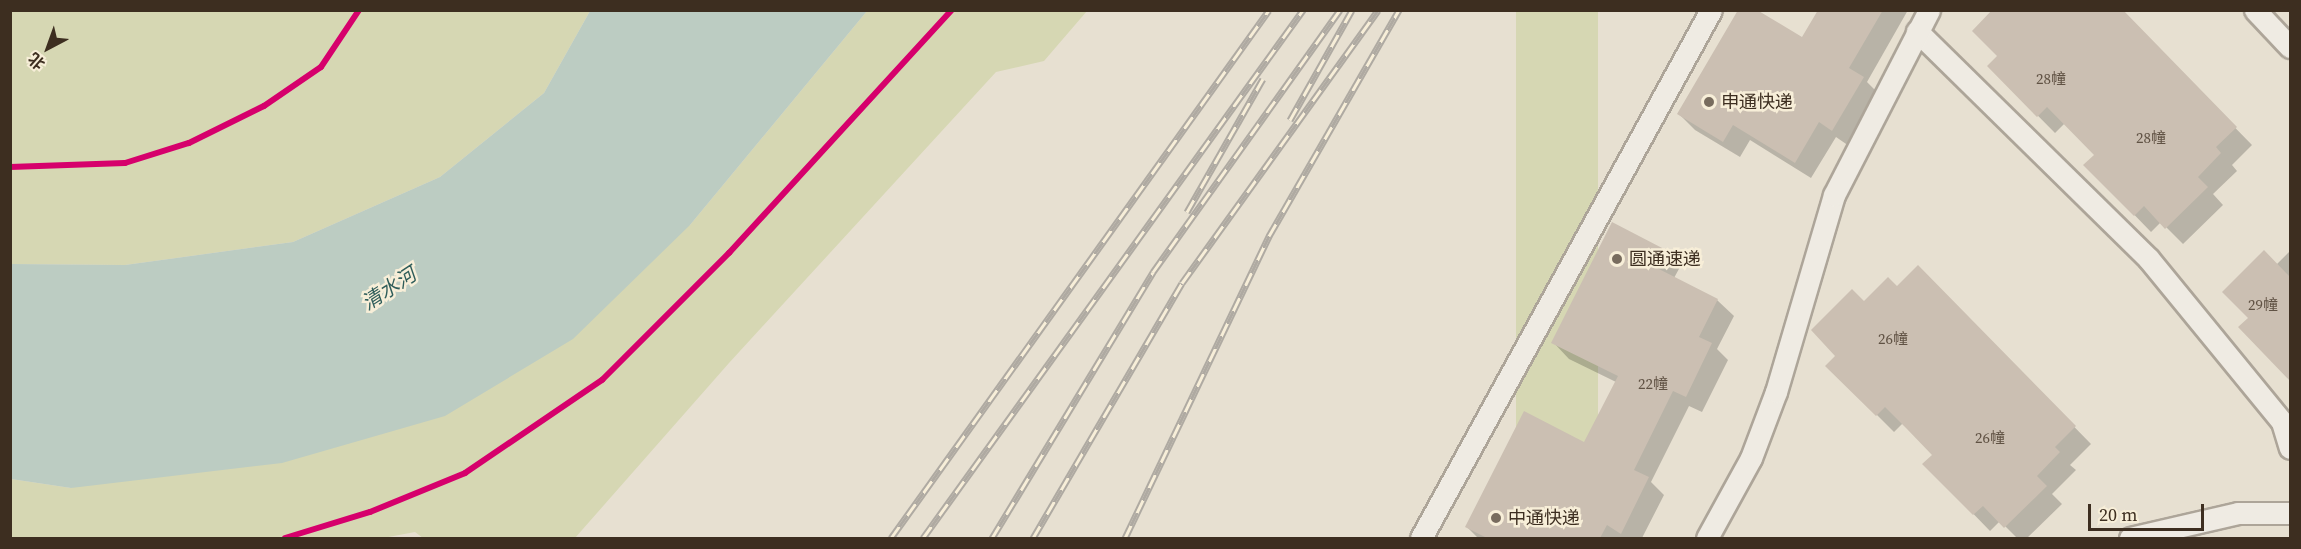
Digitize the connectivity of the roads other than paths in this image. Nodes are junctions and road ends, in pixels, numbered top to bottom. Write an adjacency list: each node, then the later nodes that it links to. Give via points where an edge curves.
1 (1711, 10): 8 (lane)
2 (1929, 10): 4 (lane)
3 (2255, 10): 5 (lane)
4 (1917, 31): 6 (lane, via 2148,258 2282,422); 9 (lane, via 1834,195 1776,392 1751,458)
5 (2290, 47)
6 (2290, 448)
7 (2290, 513): 10 (lane, via 2238,513)
8 (1421, 538)
9 (1707, 538)
10 (2130, 538)

